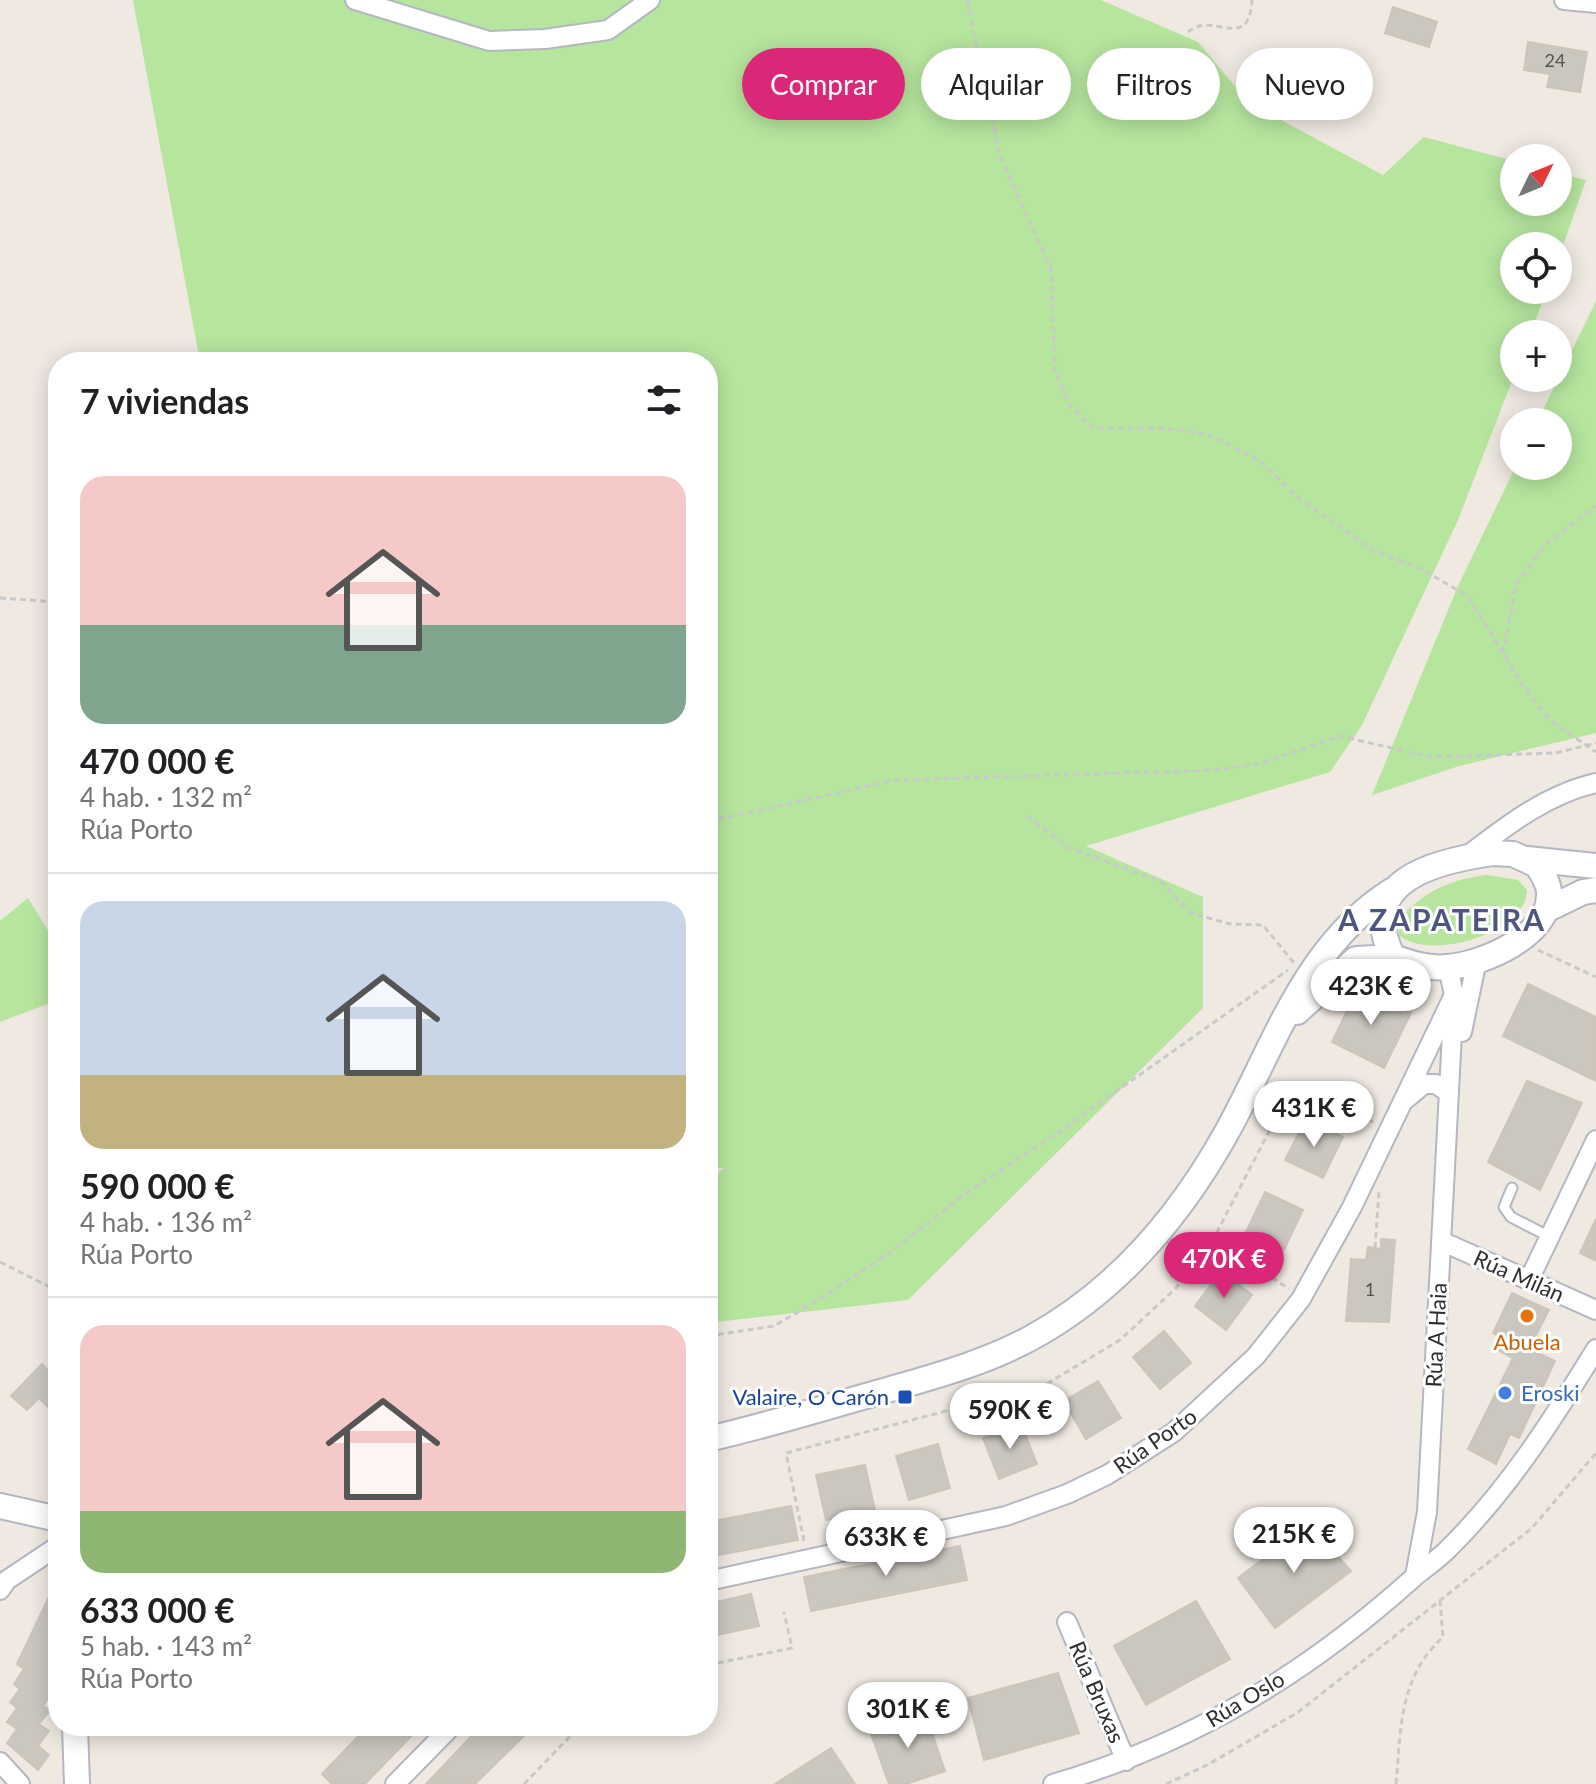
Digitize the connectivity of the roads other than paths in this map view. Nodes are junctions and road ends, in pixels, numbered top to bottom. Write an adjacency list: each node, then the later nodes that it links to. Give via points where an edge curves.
1 (355, 0): 2 (street, via 489,41 608,30)
2 (650, 0)
3 (1564, 0): 4 (street)
4 (1596, 3)
5 (1596, 783): 6 (street)
6 (1521, 816): 7 (street); 8 (street, via 1512,834)
7 (1466, 857): 8 (street); 10 (street, via 1420,871)
8 (1520, 857): 9 (street); 12 (street, via 1537,865 1544,877 1549,892)
9 (1596, 866)
10 (1393, 890): 13 (street, via 1382,905 1380,924); 17 (street, via 1364,909 1326,950)
11 (1596, 890): 12 (street)
12 (1546, 910): 14 (street, via 1522,939)
13 (1393, 957): 15 (street); 17 (street, via 1356,959 1310,996)
14 (1477, 960): 15 (street); 18 (street, Rúa A Haia)
15 (1448, 967): 16 (street, Rúa A Haia)
16 (1454, 995): 18 (street, Rúa A Haia); 20 (street, Rúa Porto)
17 (1277, 1035): 28 (street, via 1184,1201 1153,1241 1072,1312 987,1358)
18 (1457, 1042): 19 (street, Rúa A Haia); 20 (street, Rúa Porto, via 1428,1067)
19 (1449, 1093): 20 (street, via 1436,1084 1424,1084); 24 (street, Rúa A Haia)
20 (1401, 1103): 35 (street, Rúa Porto, via 1301,1299 1256,1356 1203,1408 1143,1453 1067,1494 1006,1516)
21 (1596, 1140): 23 (street)
22 (1512, 1188): 23 (lane, via 1504,1207 1511,1217)
23 (1550, 1237): 25 (street)
24 (1441, 1241): 25 (street, Rúa Milán); 30 (street, Rúa A Haia)
25 (1529, 1280): 26 (street, Rúa Milán)
26 (1596, 1310)
27 (1596, 1349): 31 (street, Rúa Oslo, via 1546,1430)
28 (718, 1436)
29 (0, 1506): 32 (street)
30 (1427, 1512): 31 (street, via 1441,1533 1450,1534); 34 (street, Rúa A Haia)
31 (1477, 1516): 34 (street, Rúa Oslo, via 1449,1549)
32 (48, 1517)
33 (48, 1553): 36 (street)
34 (1415, 1576): 40 (street, Rúa Oslo, via 1371,1616 1245,1705)
35 (718, 1579)
36 (0, 1590)
37 (1067, 1622): 40 (street, Rúa Bruxas)
38 (75, 1736): 43 (street)
39 (442, 1736): 44 (street)
40 (1126, 1761): 45 (street, Rúa Oslo)
41 (0, 1762): 42 (street)
42 (20, 1784)
43 (77, 1784)
44 (395, 1784)
45 (1053, 1784)

